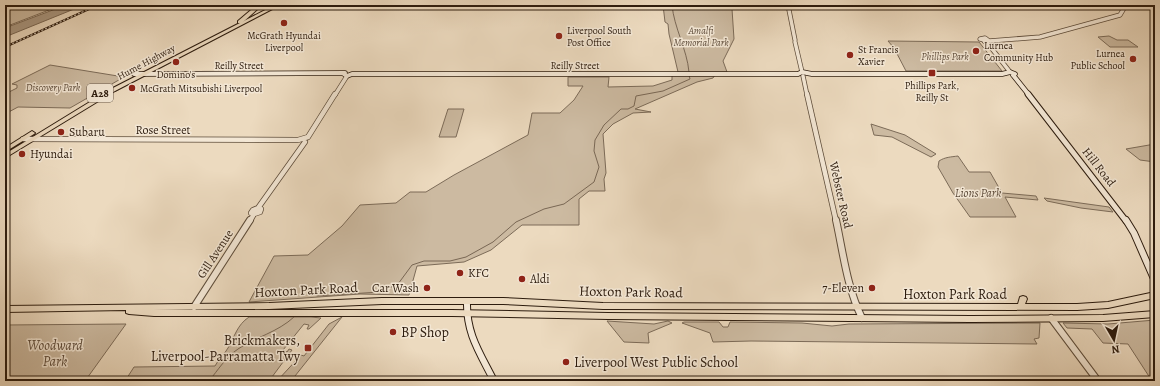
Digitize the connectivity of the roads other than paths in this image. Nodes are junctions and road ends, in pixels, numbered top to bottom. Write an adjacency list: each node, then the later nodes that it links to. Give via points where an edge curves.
1 (260, 5): 6 (highway)
2 (272, 5): 6 (main road, Hume Highway / A28)
3 (278, 5): 10 (main road, Hume Highway / A28)
4 (788, 5): 11 (street, Webster Road)
5 (1118, 5): 8 (street, via 1123,12 1120,15 1045,36)
6 (240, 22): 9 (main road, Hume Highway / A28)
7 (983, 41): 8 (street, Hill Road)
8 (988, 41): 12 (street, Hill Road)
9 (134, 74): 10 (main road, Reilly Street); 14 (main road, Hume Highway / A28)
10 (141, 74): 13 (main road, Reilly Street); 15 (main road, Hume Highway / A28)
11 (802, 74): 12 (main road, Reilly Street); 13 (main road, Reilly Street); 23 (street, Webster Road)
12 (1010, 74): 19 (main road, Hill Road, via 1124,217 1134,233)
13 (345, 75): 16 (street)
14 (23, 139): 15 (street, Rose Street); 17 (main road, Hume Highway / A28)
15 (30, 139): 16 (street, Rose Street); 18 (main road, Hume Highway / A28)
16 (305, 140): 26 (street, Gill Avenue, via 258,208 261,211 254,214)
17 (5, 150)
18 (5, 156)
19 (1155, 281)
20 (1155, 295): 24 (main road, Hoxton Park Road, via 1093,307)
21 (1023, 299): 24 (main road)
22 (468, 301): 23 (main road, Hoxton Park Road, via 603,306); 26 (main road, Hoxton Park Road, via 367,301); 27 (main road)
23 (856, 306): 24 (main road, Hoxton Park Road); 29 (street, Webster Road)
24 (1021, 307)
25 (5, 309): 26 (main road, Hoxton Park Road, via 105,308 154,313)
26 (191, 311): 27 (main road, Hoxton Park Road)
27 (466, 313): 29 (main road, Hoxton Park Road); 31 (main road, via 472,341)
28 (1155, 314): 30 (main road, Hoxton Park Road, via 1122,318)
29 (862, 318): 30 (main road, Hoxton Park Road)
30 (1051, 318): 32 (street)
31 (494, 381)
32 (1098, 381)

